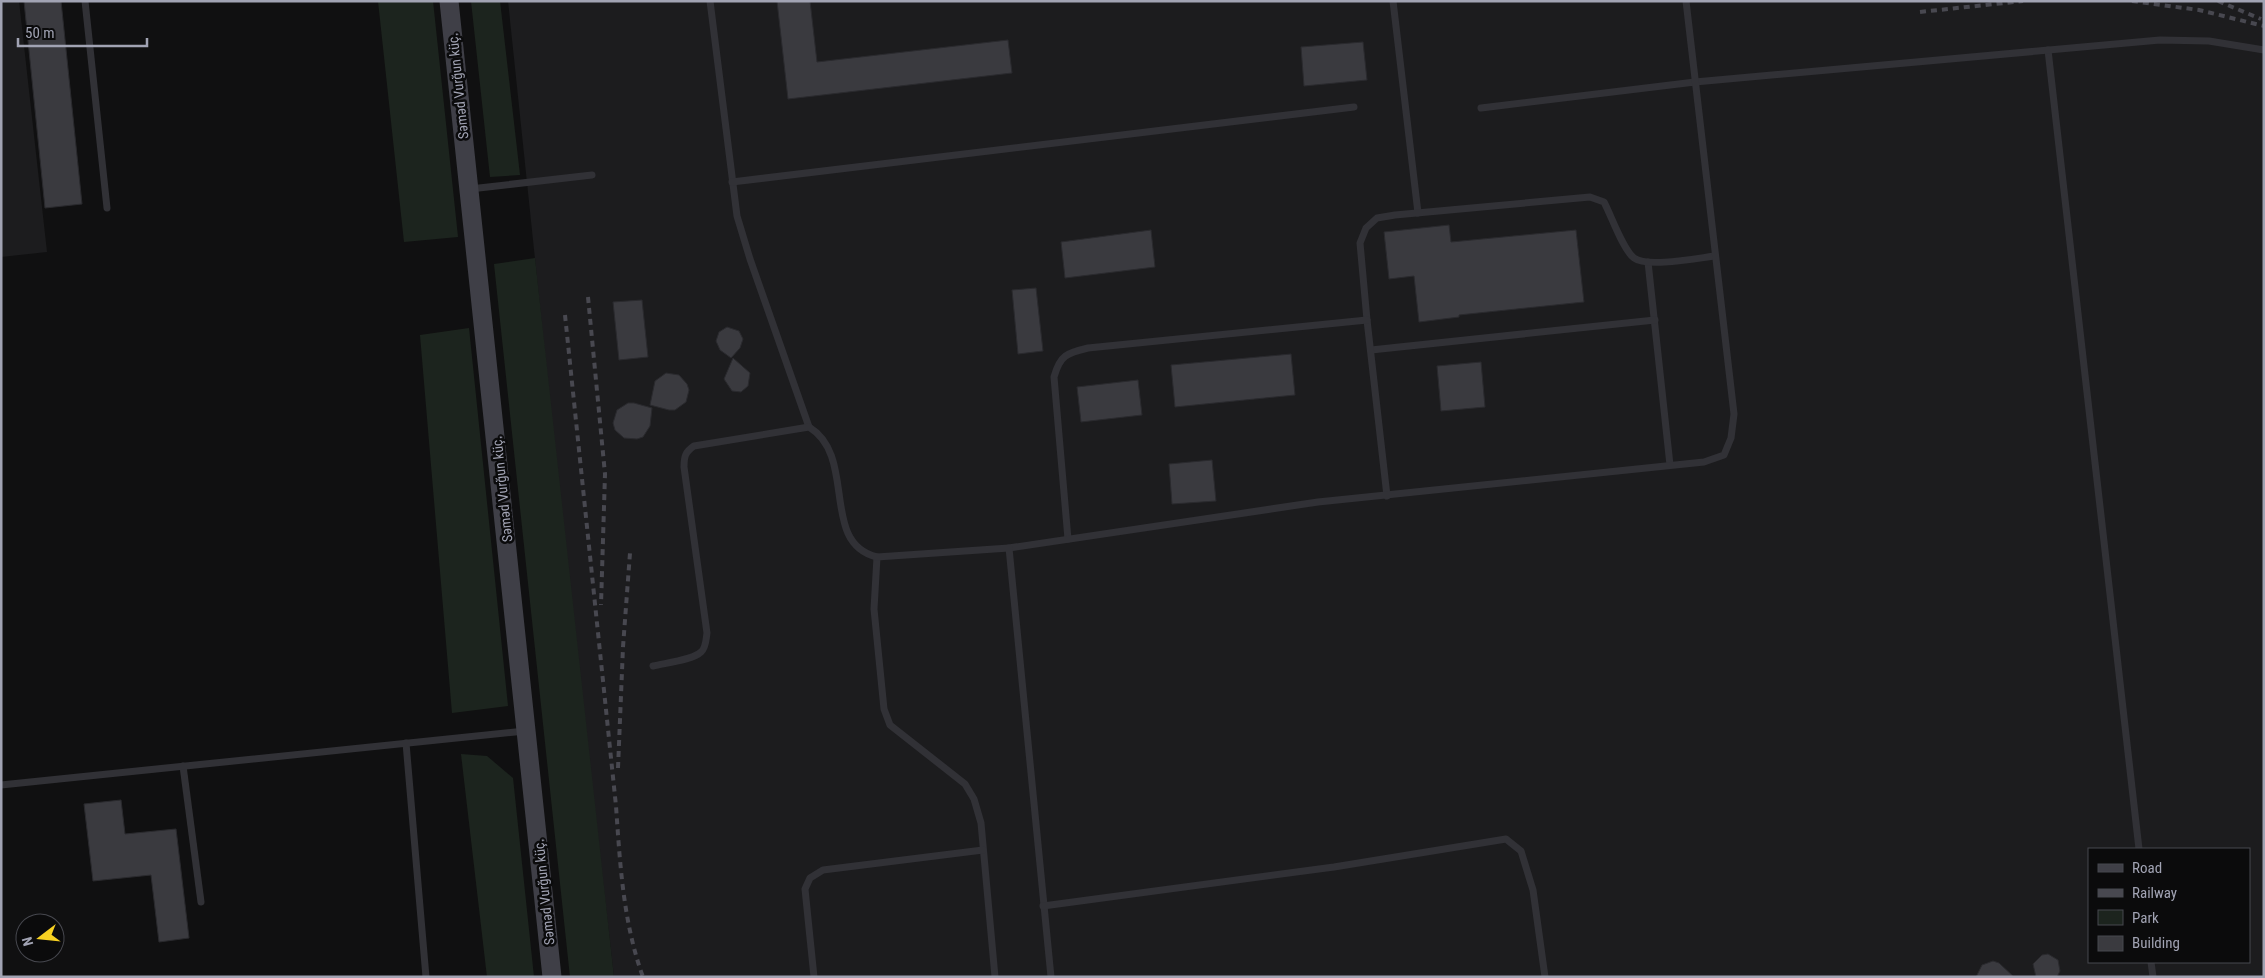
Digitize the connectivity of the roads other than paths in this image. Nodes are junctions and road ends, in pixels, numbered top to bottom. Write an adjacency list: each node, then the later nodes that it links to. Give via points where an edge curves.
1 (85, 1): 14 (lane)
2 (449, 1): 13 (main road, Səməd Vurğun küç.)
3 (710, 1): 12 (lane)
4 (1393, 1): 15 (lane)
5 (1686, 1): 8 (lane)
6 (2048, 50): 7 (lane, via 2160,40 2209,42); 8 (lane); 32 (lane)
7 (2264, 50)
8 (1695, 82): 10 (lane); 16 (lane)
9 (1354, 107): 12 (lane)
10 (1481, 108)
11 (592, 175): 13 (lane)
12 (732, 182): 21 (lane, via 737,216 750,259)
13 (469, 189): 28 (main road, Səməd Vurğun küç.)
14 (107, 208)
15 (1418, 213): 17 (lane, via 1590,197 1604,202 1634,258); 18 (lane, via 1376,218 1366,228 1360,243)
16 (1715, 256): 17 (lane); 22 (lane, via 1734,414 1731,438 1724,455 1704,462)
17 (1648, 262): 19 (lane)
18 (1367, 320): 20 (lane); 24 (lane, via 1070,352 1058,362 1054,377)
19 (1654, 320): 20 (lane); 22 (lane)
20 (1371, 350): 23 (lane)
21 (808, 427): 26 (lane, via 820,434 834,460 844,527 864,554); 27 (lane, via 694,446 688,450 684,467 706,643 702,652 693,656)
22 (1670, 465): 23 (lane)
23 (1387, 496): 24 (lane, via 1318,502)
24 (1068, 539): 25 (lane)
25 (1009, 548): 26 (lane); 35 (lane)
26 (877, 557): 33 (lane, via 874,609 884,709 890,724 965,784 974,799 981,823)
27 (654, 666)
28 (528, 731): 29 (lane); 38 (main road, Səməd Vurğun küç.)
29 (406, 743): 30 (lane); 37 (lane)
30 (183, 766): 31 (lane); 34 (lane)
31 (1, 785)
32 (2139, 848)
33 (983, 850): 39 (lane, via 823,870 810,878 805,889); 40 (lane)
34 (201, 902)
35 (1043, 906): 41 (lane); 42 (lane, via 1334,867 1506,839 1521,851 1533,890)
36 (2152, 963): 43 (lane)
37 (426, 977)
38 (552, 977)
39 (814, 977)
40 (995, 977)
41 (1051, 977)
42 (1545, 977)
43 (2153, 977)

